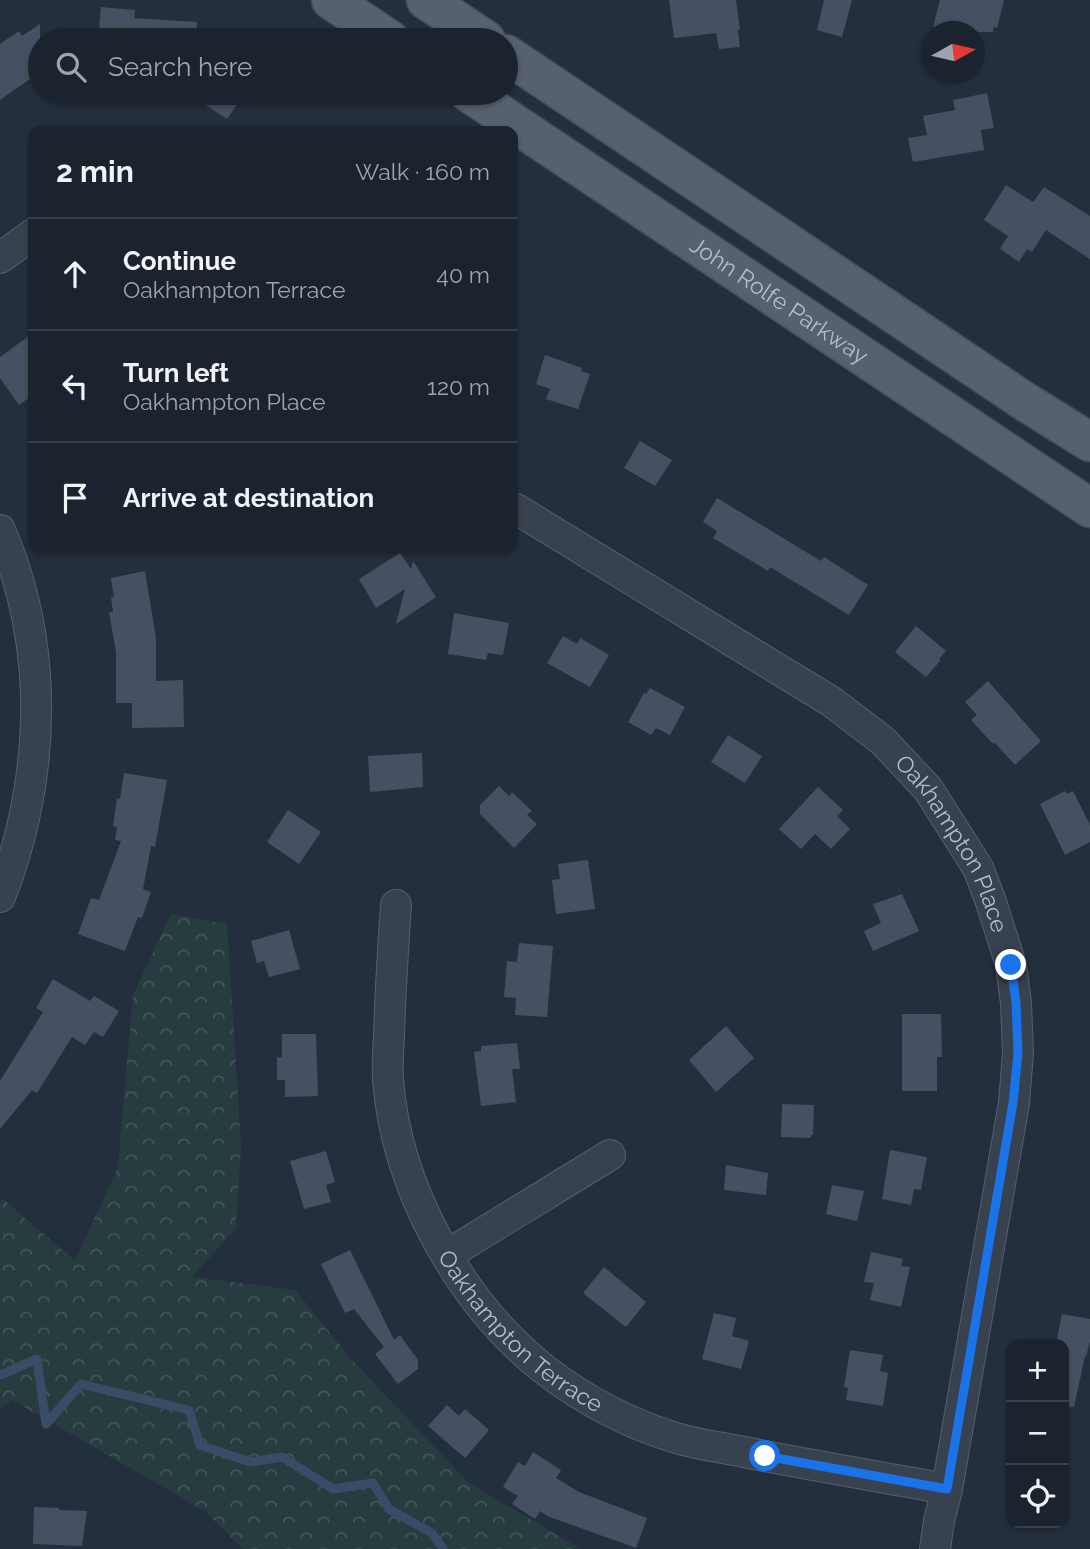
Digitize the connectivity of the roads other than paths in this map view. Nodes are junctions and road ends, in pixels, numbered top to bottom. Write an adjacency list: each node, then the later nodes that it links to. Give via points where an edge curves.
1 (331, 0): 3 (main road)
2 (426, 0): 4 (main road)
3 (372, 28)
4 (468, 28)
5 (518, 62): 9 (main road)
6 (487, 105): 10 (main road, John Rolfe Parkway)
7 (28, 238): 8 (street)
8 (0, 258)
9 (1090, 442)
10 (1090, 508)
11 (518, 510): 17 (street, Oakhampton Place, via 832,702 883,741 928,789 978,868 1011,965 1018,1053)
12 (0, 530): 13 (street, via 23,598 36,682 32,782)
13 (0, 897)
14 (396, 905): 16 (street, Oakhampton Terrace, via 388,1078 393,1119 417,1199)
15 (610, 1155): 16 (street)
16 (447, 1255): 17 (street, Oakhampton Terrace, via 496,1324 524,1351 583,1396 631,1421 677,1438)
17 (947, 1489): 18 (street, Oakhampton Place)
18 (935, 1549)

